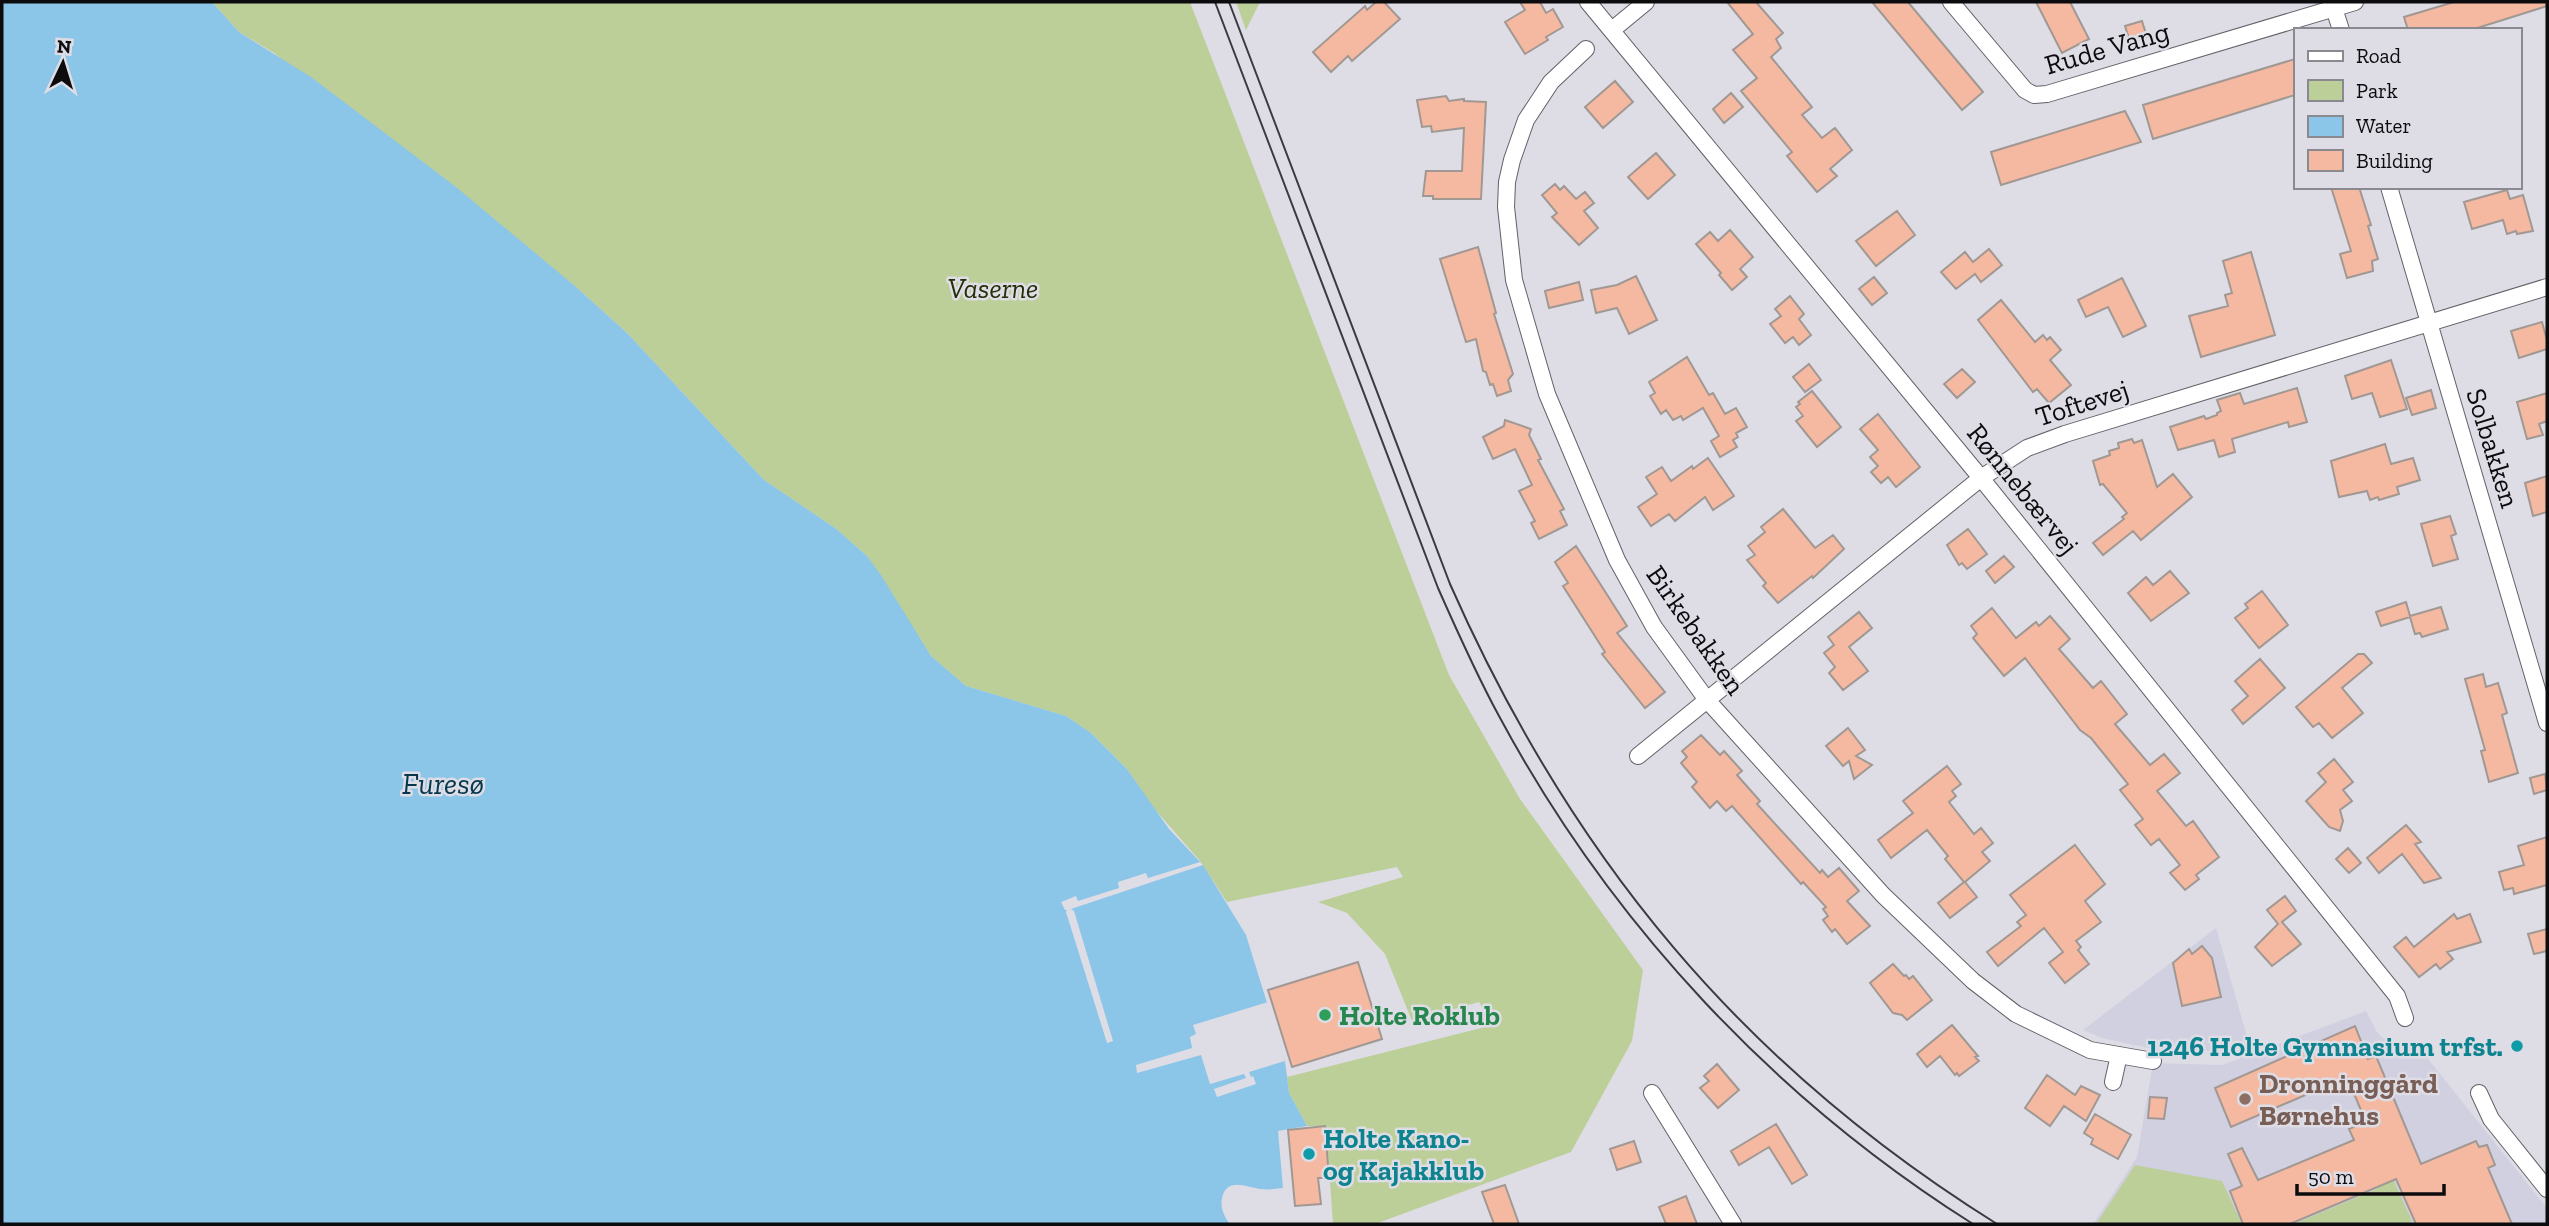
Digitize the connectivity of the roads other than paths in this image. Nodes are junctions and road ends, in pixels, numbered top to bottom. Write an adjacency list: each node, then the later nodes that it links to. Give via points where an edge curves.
1 (1588, 2): 7 (street, Rønnebærvej)
2 (1646, 2): 7 (street)
3 (1951, 2): 5 (street, Rude Vang, via 2034,95)
4 (2355, 2): 5 (street, Rude Vang)
5 (2333, 5): 6 (street)
6 (2340, 28)
7 (1612, 30): 12 (street, Rønnebærvej)
8 (1586, 49): 13 (street, Birkebakken, via 1551,82 1527,120 1512,160 1506,207 1514,280 1547,394 1617,560 1654,627)
9 (2390, 189): 11 (street, Solbakken)
10 (2547, 287): 11 (street, Toftevej)
11 (2428, 324): 12 (street, Toftevej, via 2066,434 2027,448); 14 (street, Solbakken)
12 (1981, 478): 13 (street, Toftevej); 16 (street, Rønnebærvej, via 2397,996)
13 (1707, 700): 15 (street, Toftevej); 17 (street, Birkebakken, via 1883,895 1973,981 2016,1014 2047,1030 2090,1050)
14 (2547, 723)
15 (1638, 756)
16 (2405, 1018)
17 (2119, 1055): 18 (street, Birkebakken); 19 (street)
18 (2153, 1061)
19 (2113, 1083)
20 (1652, 1093): 23 (street)
21 (2479, 1093): 22 (street, via 2491,1119)
22 (2547, 1189)
23 (1733, 1224)

